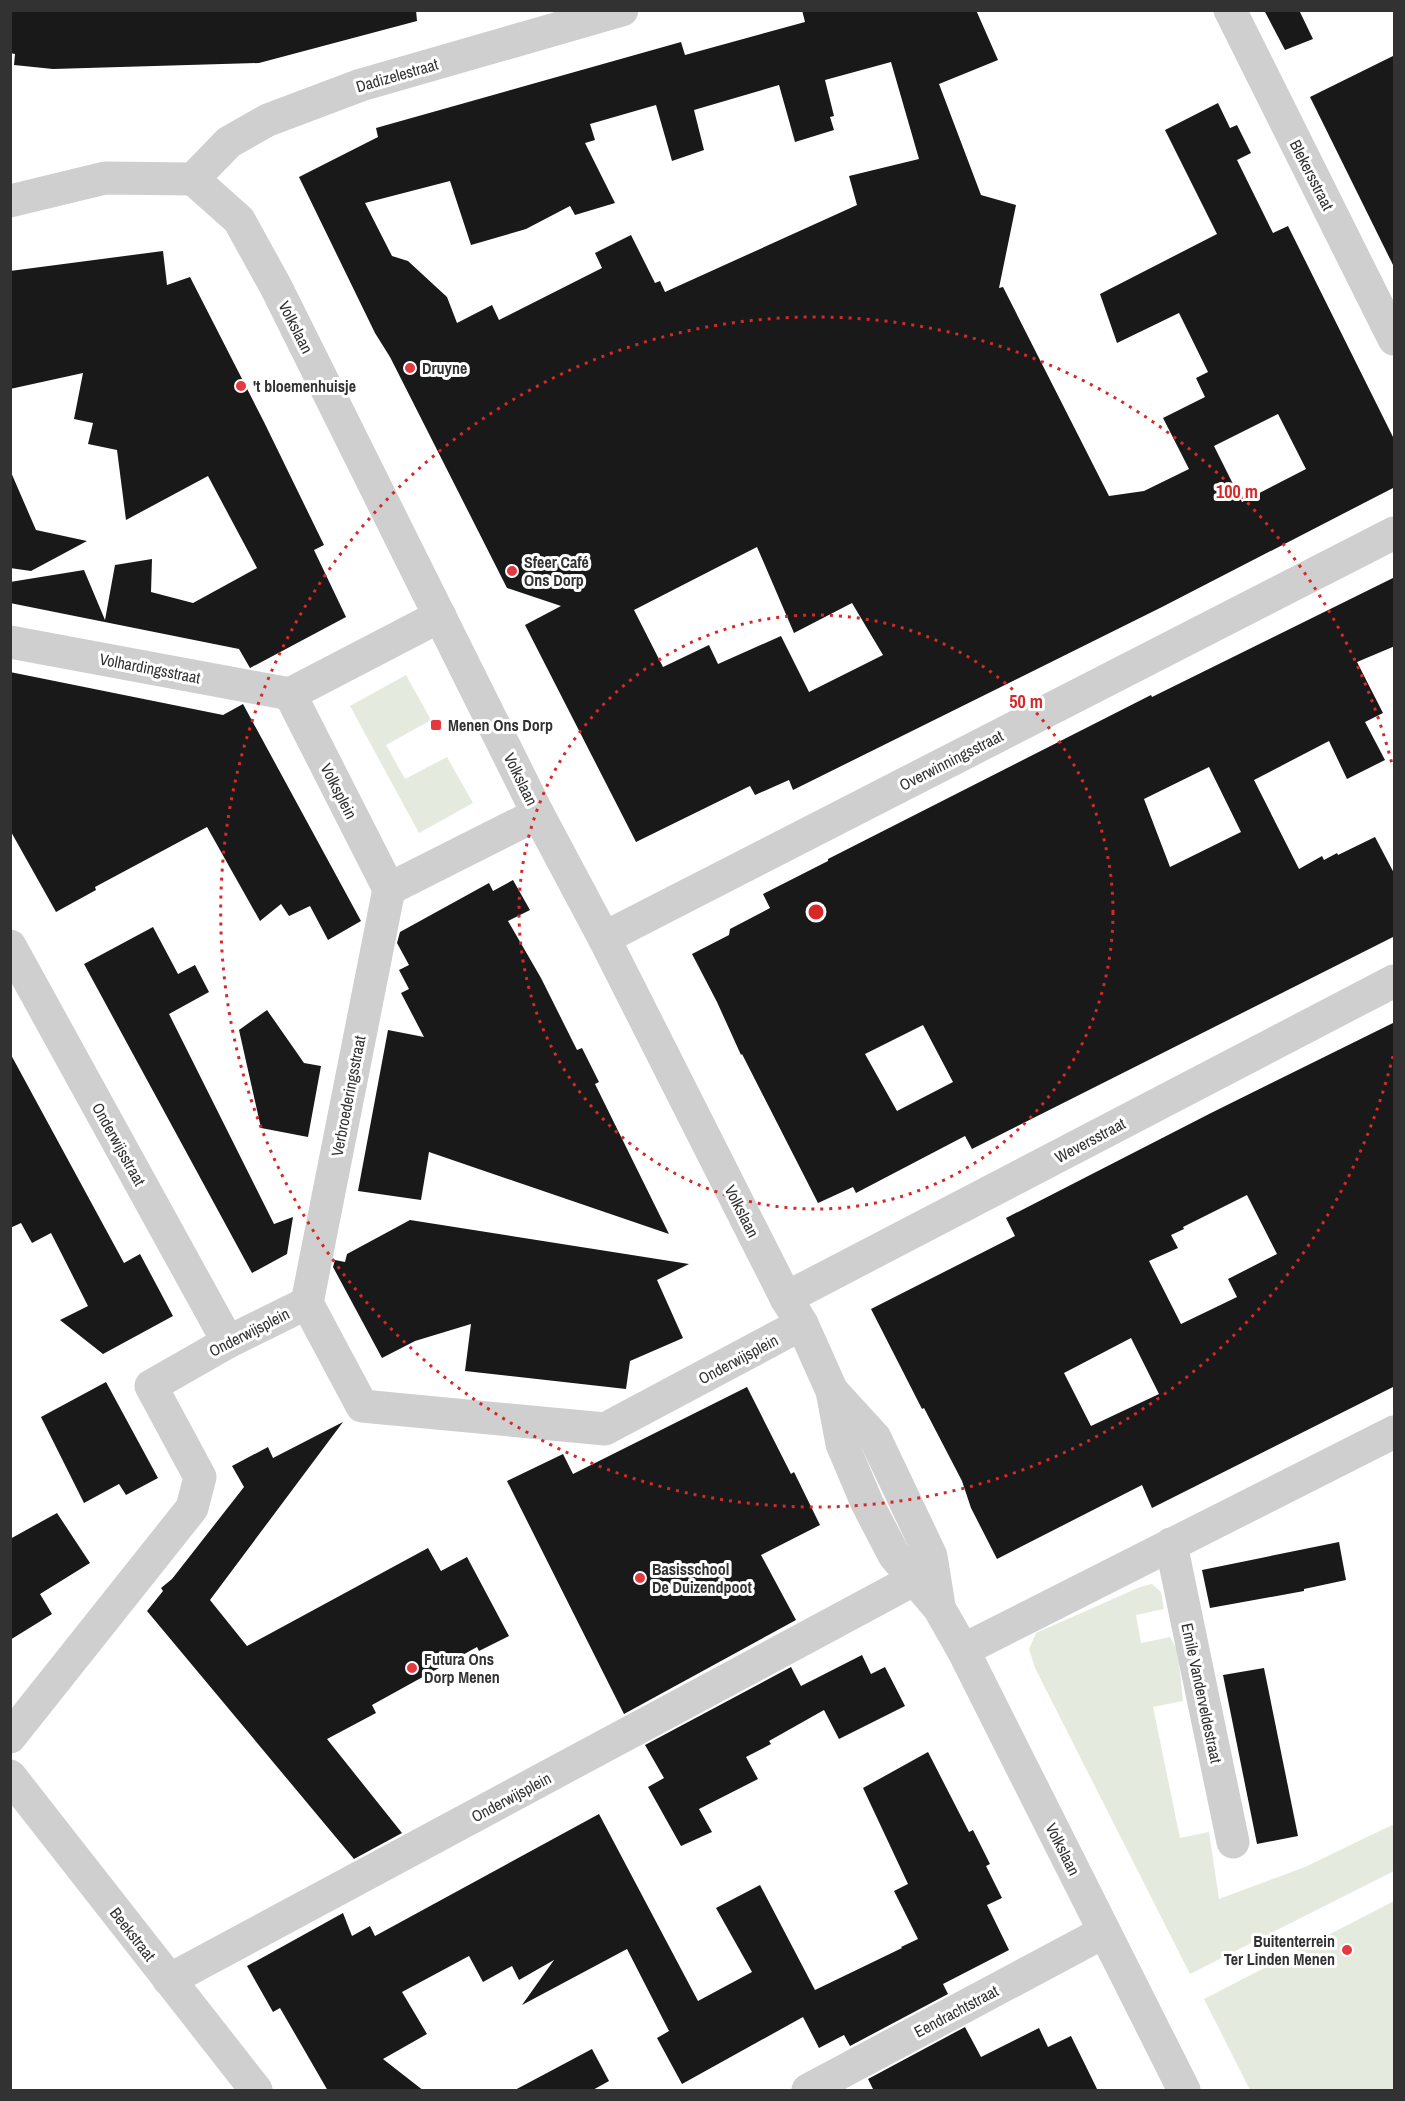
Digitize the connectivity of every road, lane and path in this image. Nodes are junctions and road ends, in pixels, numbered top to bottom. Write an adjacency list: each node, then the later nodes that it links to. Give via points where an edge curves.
1 (622, 10): 3 (street, Dadizelestraat, via 361,85 268,120 229,142)
2 (1230, 10): 5 (street, Blekersstraat)
3 (193, 179): 4 (street, via 105,178); 7 (street, Volkslaan, via 239,220)
4 (10, 201)
5 (1395, 339)
6 (1395, 533): 12 (street, Overwinningsstraat)
7 (440, 616): 9 (street); 10 (street, Volkslaan)
8 (10, 642): 9 (street, Volhardingsstraat)
9 (290, 694): 11 (street, Volksplein)
10 (538, 814): 11 (street); 12 (street, Volkslaan)
11 (389, 889): 15 (street, Verbroederingsstraat)
12 (604, 938): 16 (street, Volkslaan)
13 (14, 962): 17 (street, Onderwijsstraat)
14 (1395, 981): 16 (street, Weversstraat)
15 (307, 1303): 16 (street, Onderwijsplein, via 362,1406 605,1429); 17 (street, Onderwijsplein)
16 (794, 1311): 18 (street, Volkslaan)
17 (228, 1342): 24 (street, Onderwijsplein, via 151,1386 200,1477 192,1508)
18 (832, 1391): 21 (street, Volkslaan, via 842,1444 867,1503 894,1555); 22 (street, Volkslaan, via 875,1438 931,1556)
19 (1395, 1431): 20 (street)
20 (1171, 1544): 23 (street); 26 (street, Emile Vanderveldestraat)
21 (915, 1579): 22 (street, Volkslaan); 28 (street, Onderwijsplein)
22 (939, 1608): 23 (street, Volkslaan)
23 (963, 1650): 27 (street, Volkslaan)
24 (10, 1737)
25 (10, 1776): 28 (street, Beekstraat)
26 (1233, 1842)
27 (1104, 1932): 30 (street, Eendrachtstraat); 31 (street, Volkslaan)
28 (169, 1980): 29 (street, Beekstraat)
29 (256, 2091)
30 (808, 2091)
31 (1184, 2091)

